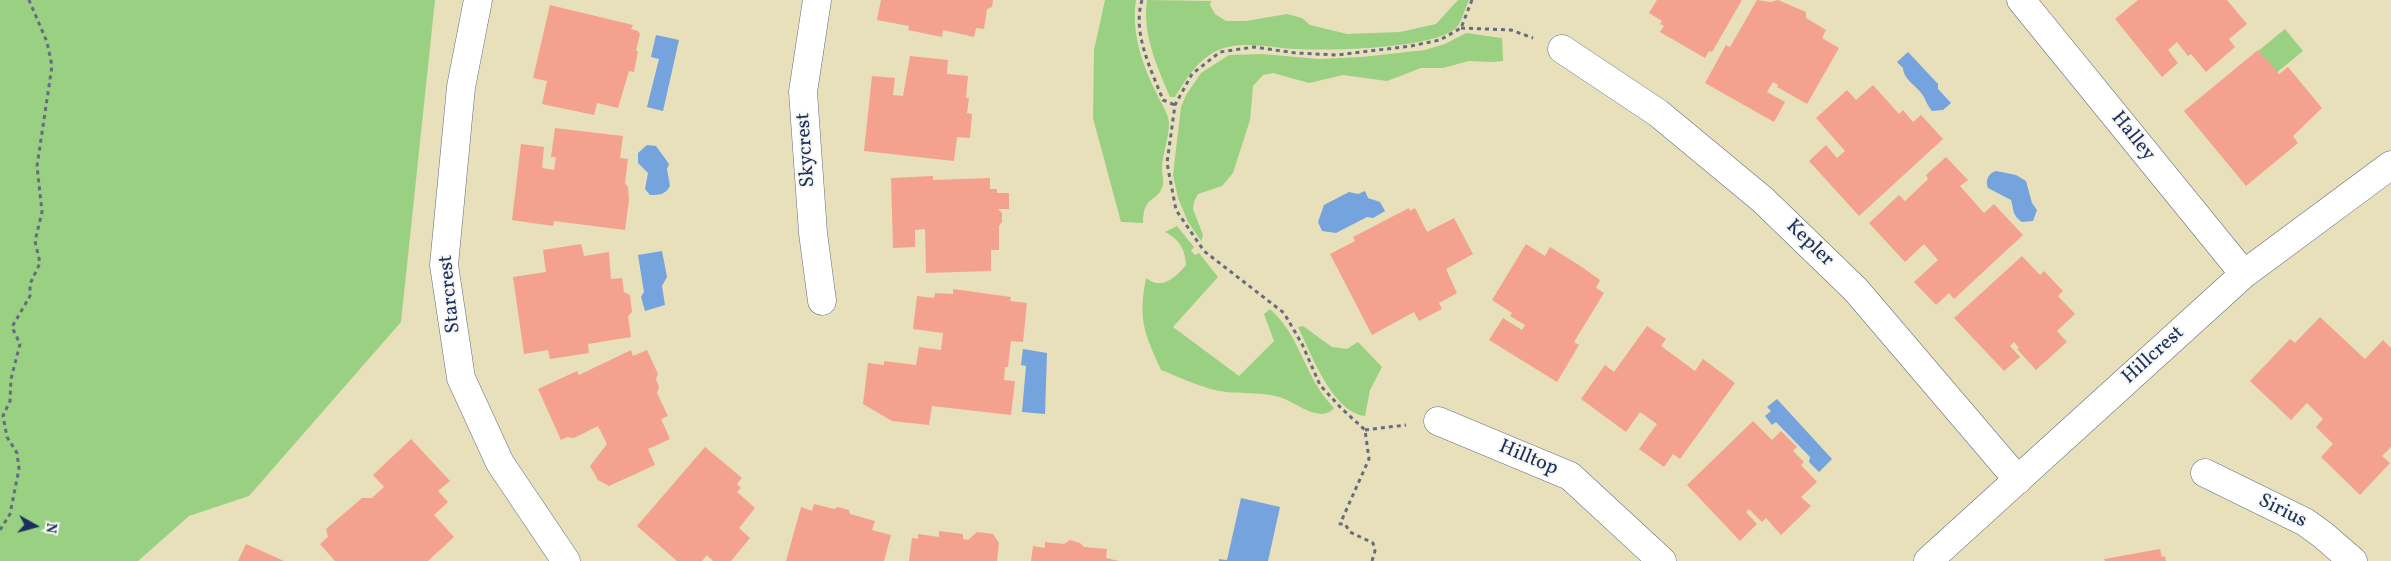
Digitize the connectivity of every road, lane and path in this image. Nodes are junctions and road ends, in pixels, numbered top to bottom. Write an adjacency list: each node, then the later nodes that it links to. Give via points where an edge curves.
1 (29, 0): 18 (path, via 47,42 52,66 37,166 42,212 34,241 40,263 30,284 30,296 12,327 20,344 10,379 10,401 3,416 7,437 17,453 19,469 10,514)
2 (478, 0): 19 (street, Starcrest, via 461,87 444,265 461,378 500,463)
3 (818, 0): 13 (street, Skycrest, via 803,92 813,233)
4 (1142, 0): 10 (path, via 1139,27 1142,42 1163,100)
5 (1472, 0): 7 (path)
6 (2020, 0): 12 (street, Halley)
7 (1460, 28): 8 (path); 10 (path, via 1440,40 1338,54 1254,47 1220,52 1192,74)
8 (1511, 30)
9 (1562, 49): 17 (street, Kepler, via 1658,113 1763,200 1856,290)
10 (1175, 106): 15 (path, via 1167,163 1176,210 1204,251 1284,313 1320,385)
11 (2391, 165): 12 (street, Hillcrest)
12 (2244, 274): 17 (street, Hillcrest)
13 (822, 301)
14 (1438, 421): 15 (path); 21 (street, Hilltop, via 1570,476)
15 (1365, 430): 20 (path, via 1368,458 1340,524 1373,543)
16 (2205, 473): 23 (street, Sirius, via 2305,522)
17 (2018, 480): 22 (street, Hillcrest)
18 (0, 530)
19 (566, 561)
20 (1372, 561)
21 (1662, 561)
22 (1928, 561)
23 (2353, 561)

